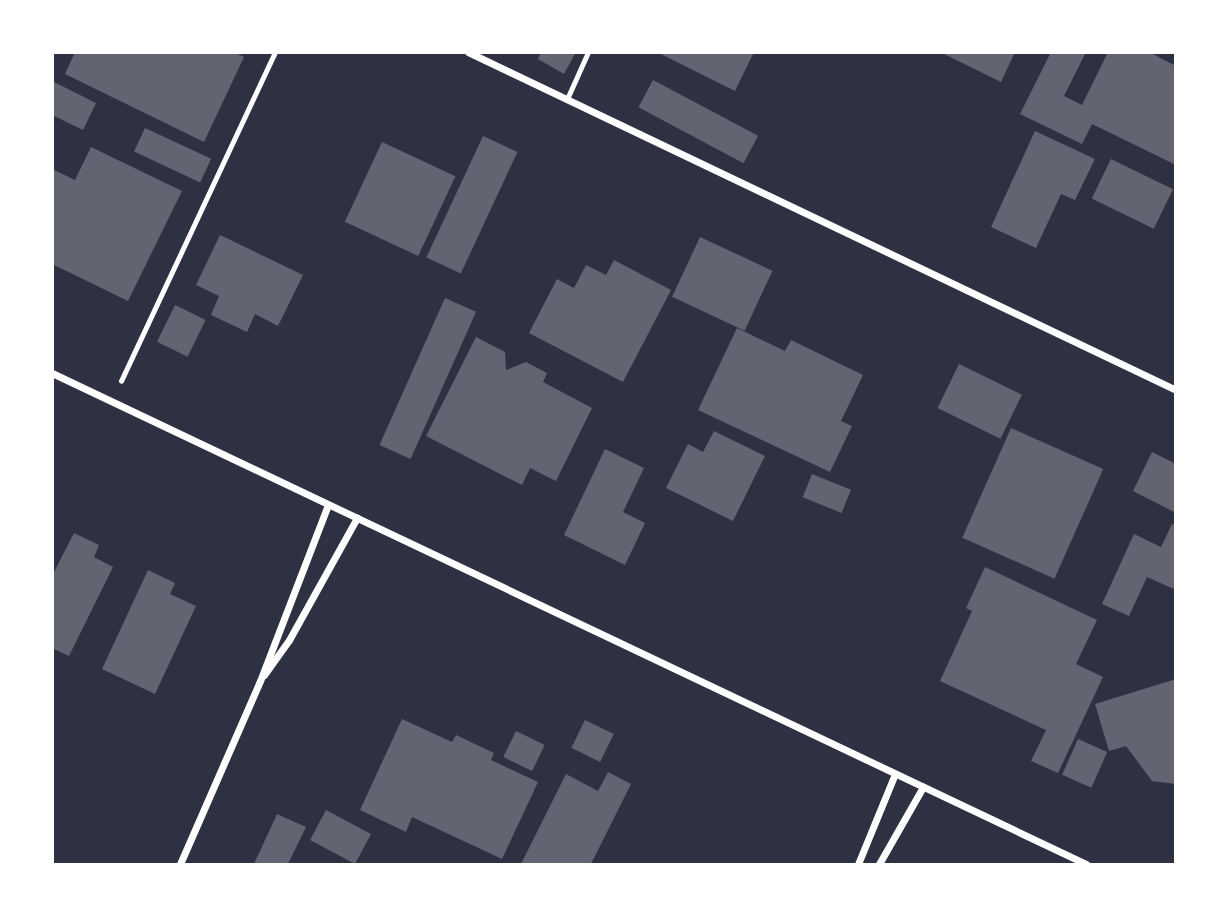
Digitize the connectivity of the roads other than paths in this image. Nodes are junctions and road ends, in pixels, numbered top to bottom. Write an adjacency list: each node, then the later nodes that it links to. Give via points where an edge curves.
1 (468, 52): 3 (street)
2 (588, 52): 4 (lane)
3 (487, 57): 4 (street)
4 (566, 99): 6 (street)
5 (52, 373): 7 (street)
6 (1175, 390)
7 (328, 505): 8 (street); 9 (street)
8 (358, 518): 9 (street, via 289,640); 10 (street)
9 (260, 681): 12 (street)
10 (895, 774): 11 (street); 13 (street)
11 (923, 787): 14 (street); 15 (street)
12 (180, 864)
13 (858, 864)
14 (879, 864)
15 (1086, 864)

